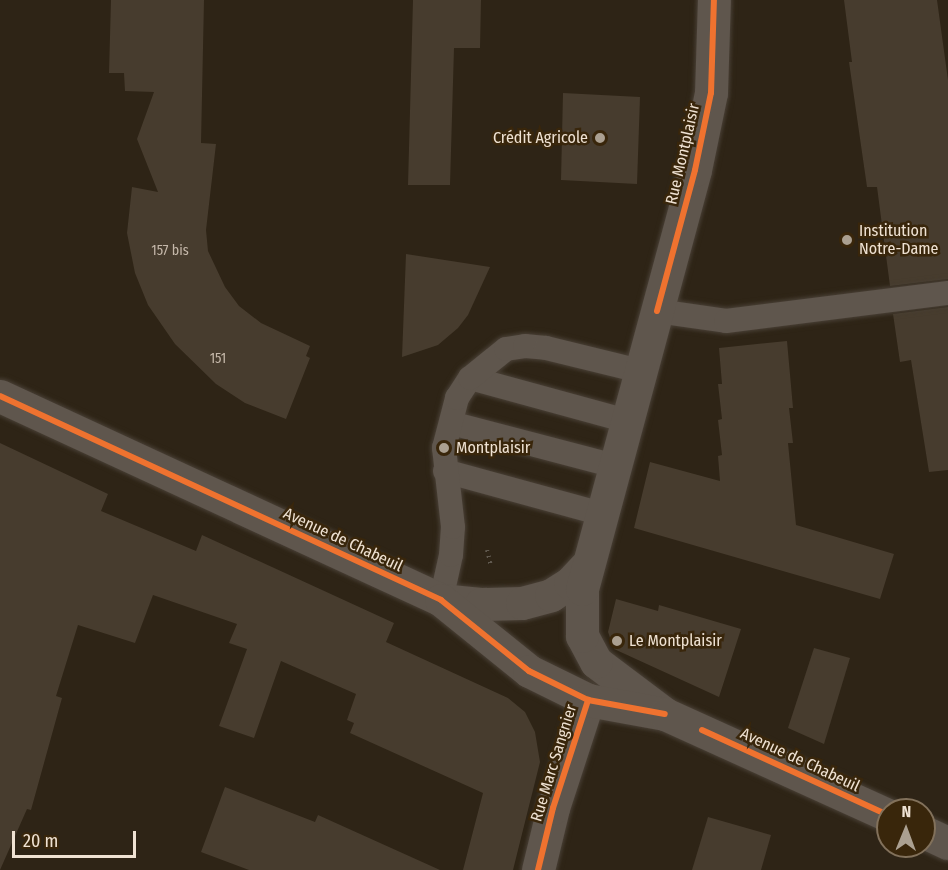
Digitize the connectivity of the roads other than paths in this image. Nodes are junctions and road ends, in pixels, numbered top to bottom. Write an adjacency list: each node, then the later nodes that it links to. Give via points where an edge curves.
1 (714, 0): 3 (street, Rue Montplaisir, via 711,93)
2 (948, 293): 3 (lane, via 726,321)
3 (657, 311): 4 (street, Rue Montplaisir)
4 (640, 371): 5 (lane, via 525,346 506,349); 7 (street, Rue Montplaisir)
5 (470, 378): 7 (lane); 8 (lane, via 457,398)
6 (0, 396): 13 (street, Avenue de Chabeuil)
7 (627, 421): 9 (street, Rue Montplaisir)
8 (451, 423): 9 (lane); 10 (lane, via 444,448)
9 (615, 466): 11 (street, Rue Montplaisir)
10 (445, 471): 11 (lane); 13 (lane, via 453,527)
11 (602, 514): 12 (street, Rue Montplaisir)
12 (585, 567): 13 (street, Rue Montplaisir, via 551,595 522,603); 15 (street, Rue Montplaisir, via 582,636 596,662)
13 (441, 600): 14 (street, Avenue de Chabeuil, via 529,671)
14 (588, 700): 15 (street, Avenue de Chabeuil); 17 (street, Rue Marc Sangnier)
15 (665, 714): 16 (street, Avenue de Chabeuil)
16 (876, 810)
17 (537, 870)

